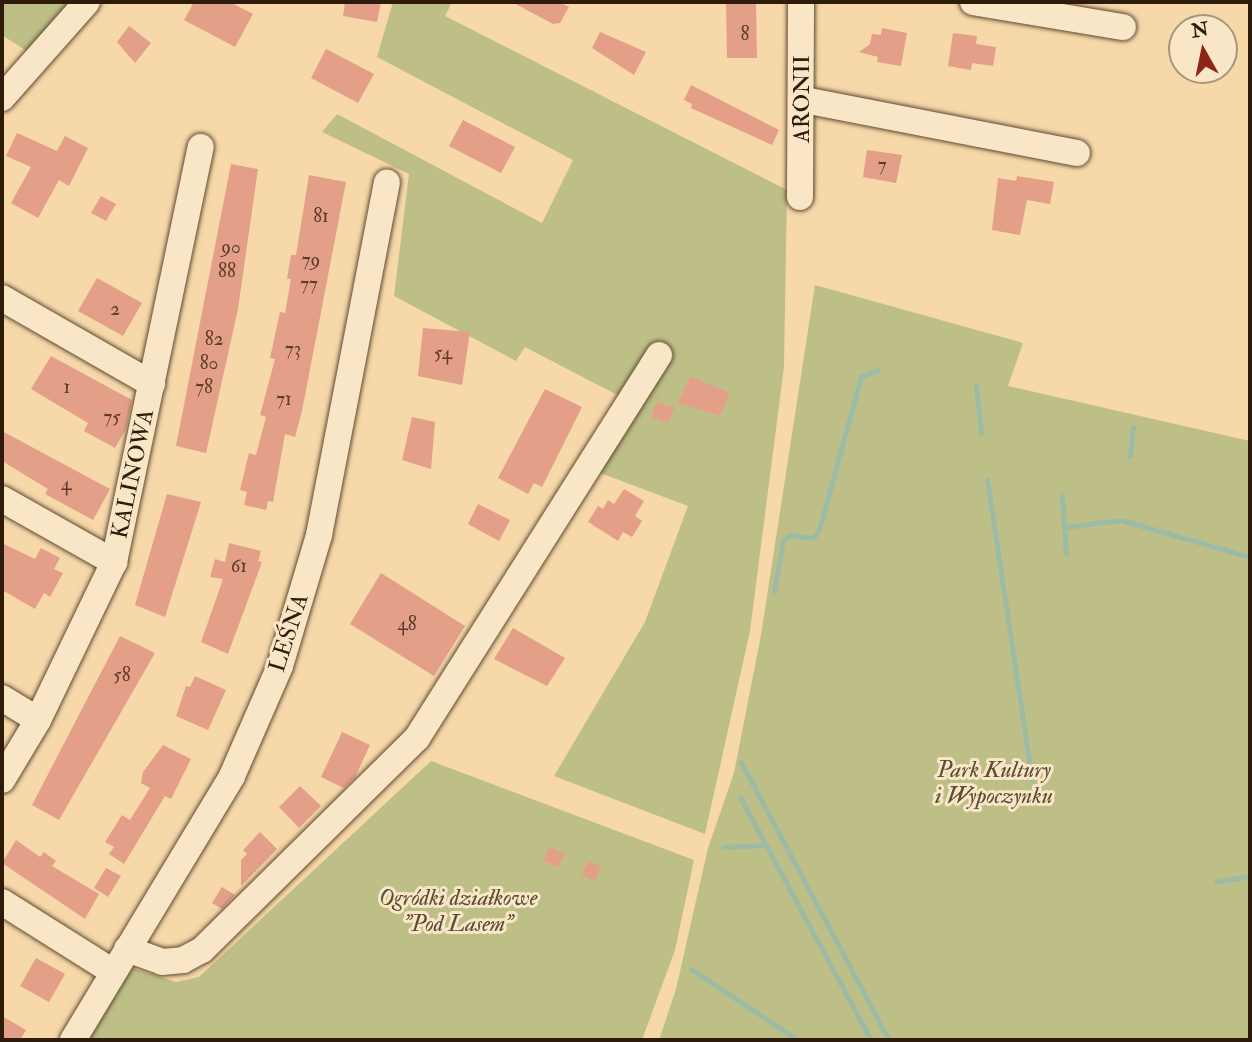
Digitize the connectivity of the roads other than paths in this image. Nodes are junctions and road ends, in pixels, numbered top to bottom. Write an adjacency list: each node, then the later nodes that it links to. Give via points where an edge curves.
1 (87, 2): 5 (street)
2 (801, 2): 6 (street, ARONII)
3 (973, 2): 4 (street)
4 (1123, 27)
5 (2, 98)
6 (804, 100): 8 (street); 10 (street, ARONII)
7 (201, 146): 13 (street, KALINOWA)
8 (1077, 153)
9 (387, 182): 20 (street, LEŚNA, via 319,535 280,666 232,776)
10 (800, 197)
11 (2, 298): 13 (street)
12 (659, 355): 20 (street, via 417,738 202,950 183,960 162,962)
13 (152, 384): 15 (street, KALINOWA)
14 (2, 499): 15 (street)
15 (114, 562): 17 (street, KALINOWA)
16 (2, 698): 17 (street)
17 (38, 720): 18 (street, KALINOWA)
18 (2, 780)
19 (2, 902): 21 (street)
20 (127, 949): 21 (street, LEŚNA)
21 (113, 972): 22 (street, LEŚNA)
22 (73, 1040)

